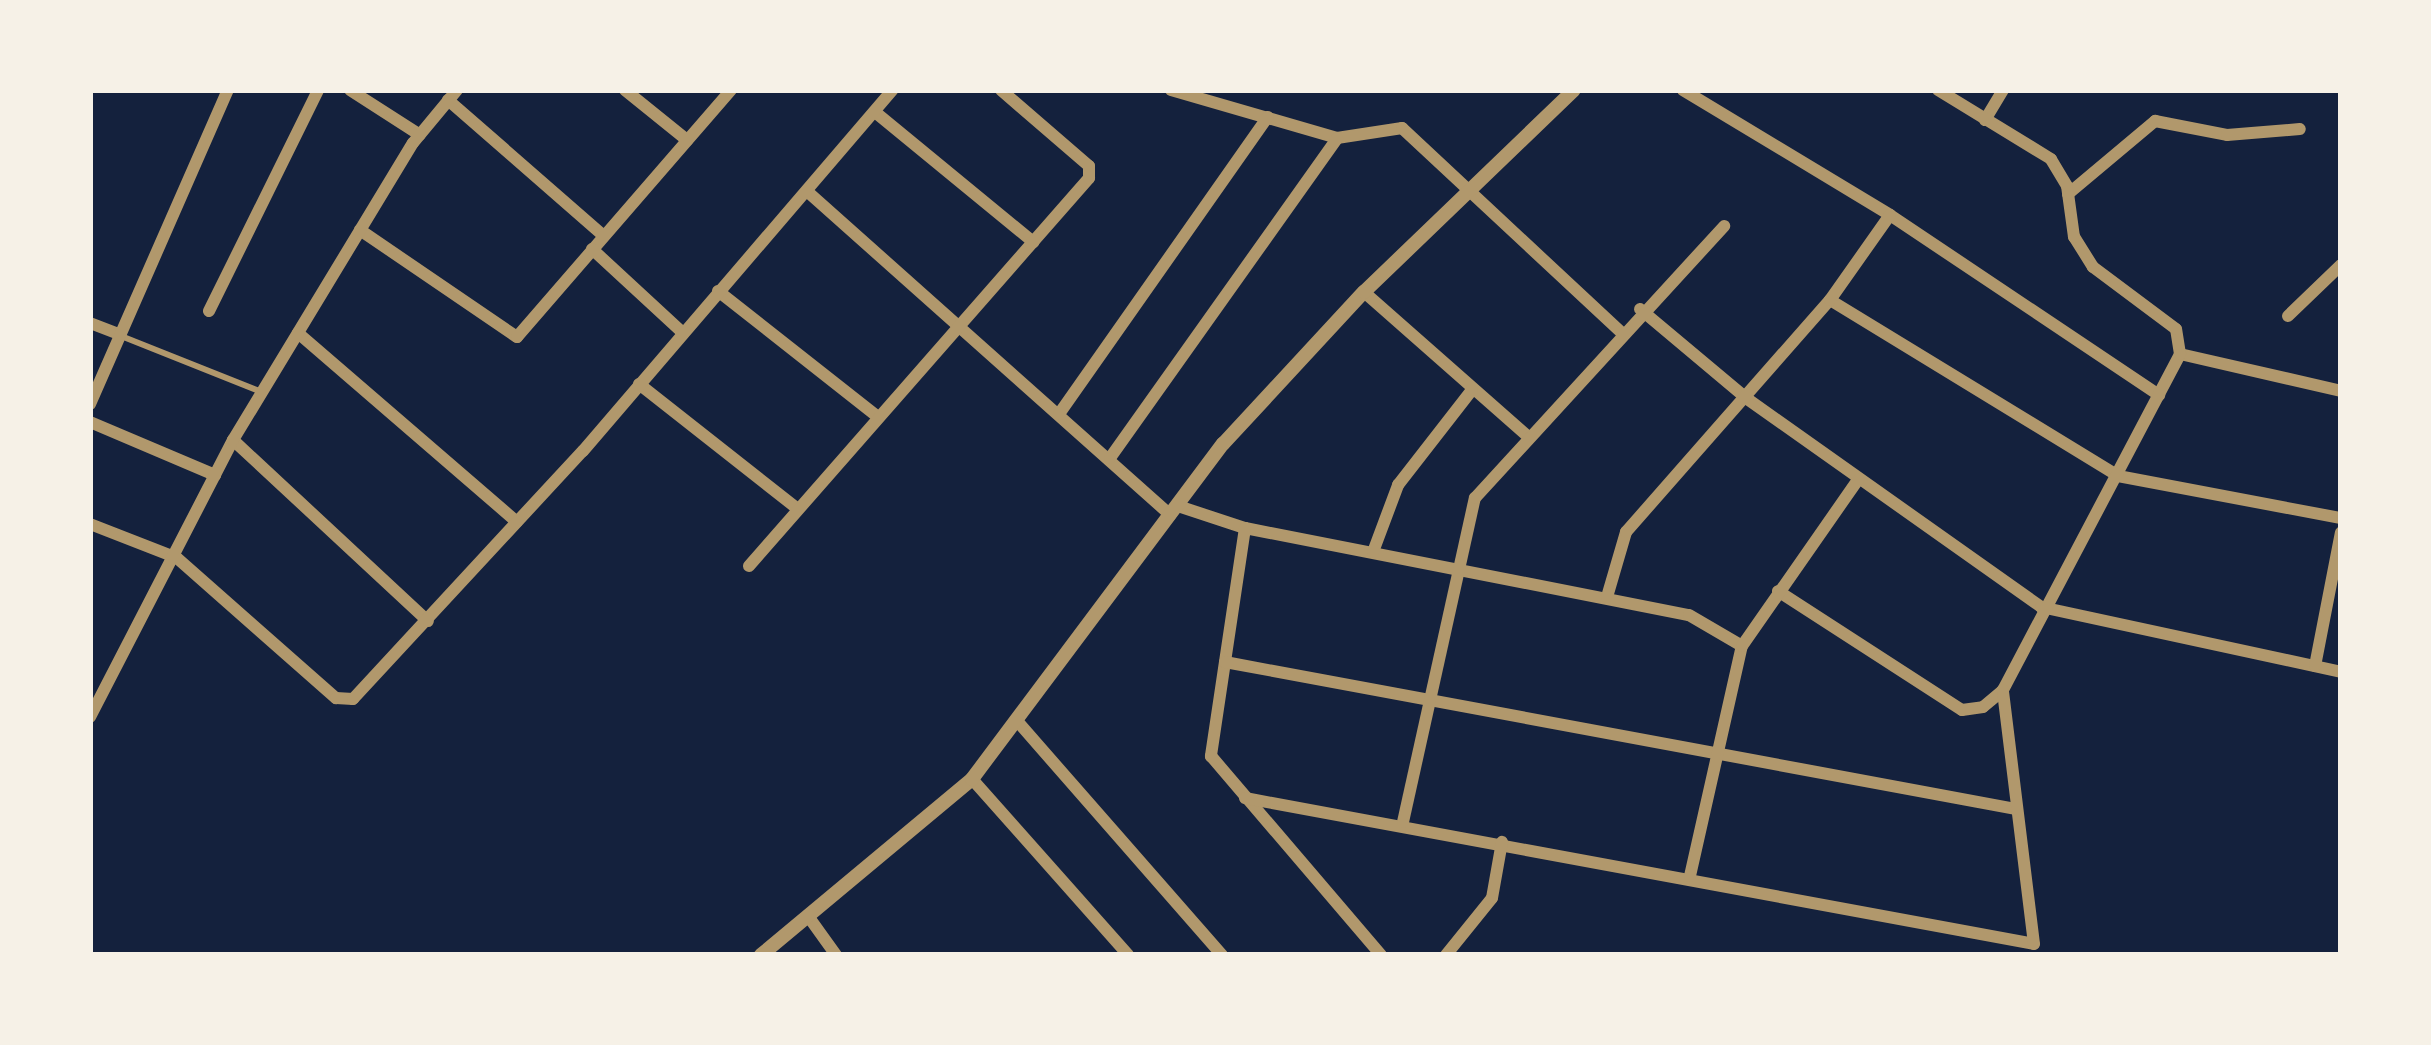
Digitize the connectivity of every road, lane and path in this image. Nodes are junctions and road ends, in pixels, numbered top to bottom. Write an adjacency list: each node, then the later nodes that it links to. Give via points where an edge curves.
1 (228, 90): 42 (street)
2 (318, 90): 35 (street)
3 (350, 90): 18 (street)
4 (625, 90): 20 (street)
5 (730, 90): 20 (street)
6 (892, 90): 14 (street)
7 (1000, 90): 28 (street, via 1091,170)
8 (1171, 90): 15 (street)
9 (1572, 90): 21 (street)
10 (1683, 90): 24 (street)
11 (1938, 90): 16 (street)
12 (2003, 90): 16 (street)
13 (452, 95): 18 (street); 27 (street)
14 (875, 112): 22 (street); 28 (street)
15 (1268, 117): 19 (street); 51 (street)
16 (1985, 120): 23 (street, via 2051,159)
17 (2300, 129): 23 (street, via 2227,135 2155,121)
18 (420, 135): 26 (street)
19 (1337, 138): 21 (street, via 1396,126); 56 (street)
20 (687, 140): 27 (street)
21 (1473, 190): 32 (street); 39 (street)
22 (808, 193): 31 (street); 38 (street)
23 (2068, 194): 43 (street, via 2074,237 2093,267 2176,329)
24 (1890, 215): 33 (street); 48 (street)
25 (1724, 226): 34 (street)
26 (360, 230): 29 (street, via 513,338); 40 (street)
27 (603, 236): 29 (street)
28 (1033, 242): 38 (street)
29 (592, 249): 41 (street)
30 (2340, 266): 36 (street)
31 (718, 291): 41 (street); 52 (street)
32 (1364, 292): 45 (street); 61 (street, via 1223,443)
33 (1830, 301): 49 (street); 58 (street)
34 (1640, 309): 39 (street); 49 (street)
35 (208, 311)
36 (2288, 316)
37 (90, 322): 42 (street)
38 (960, 326): 51 (street); 52 (street)
39 (1620, 331): 54 (street)
40 (298, 333): 47 (street); 63 (street)
41 (683, 333): 44 (street)
42 (118, 334): 47 (lane); 50 (street)
43 (2180, 354): 46 (street); 48 (street)
44 (639, 384): 60 (street); 63 (street)
45 (1472, 390): 54 (street); 67 (street, via 1398,485)
46 (2341, 391)
47 (262, 392): 55 (street)
48 (2159, 395): 58 (street)
49 (1746, 398): 59 (street); 72 (street, via 1626,532)
50 (90, 404)
51 (1058, 414): 56 (street)
52 (878, 416): 60 (street)
53 (90, 422): 57 (street)
54 (1526, 435): 70 (street, via 1475,498)
55 (233, 440): 57 (street); 74 (street)
56 (1110, 458): 61 (street)
57 (215, 475): 68 (street)
58 (2118, 476): 62 (street); 73 (street)
59 (1858, 480): 71 (street); 73 (street)
60 (798, 509): 69 (street)
61 (1175, 511): 65 (street); 82 (street)
62 (2341, 518)
63 (518, 522): 74 (street)
64 (90, 524): 68 (street)
65 (1245, 528): 67 (street); 76 (street)
66 (2341, 532): 77 (street)
67 (1373, 552): 70 (street)
68 (177, 558): 74 (street, via 342,701); 81 (street)
69 (748, 566)
70 (1456, 568): 72 (street); 80 (street)
71 (1778, 591): 75 (street); 79 (street, via 1962,710 1975,711)
72 (1607, 596): 75 (street, via 1699,618)
73 (2041, 607): 77 (street); 79 (street)
74 (428, 620)
75 (1742, 646): 83 (street)
76 (1225, 662): 80 (street); 85 (street, via 1210,749)
77 (2315, 666): 78 (street)
78 (2341, 672)
79 (2003, 690): 86 (street)
80 (1426, 693): 83 (street); 87 (street)
81 (90, 717)
82 (1018, 722): 84 (street); 94 (street)
83 (1715, 751): 86 (street); 89 (street)
84 (972, 779): 90 (street); 93 (street)
85 (1245, 798): 87 (street); 95 (street)
86 (2016, 809): 89 (street, via 2034,944)
87 (1403, 822): 88 (street)
88 (1502, 842): 89 (street); 96 (street, via 1492,898)
89 (1690, 876)
90 (808, 916): 91 (street); 92 (street)
91 (760, 955)
92 (836, 955)
93 (1128, 955)
94 (1222, 955)
95 (1381, 955)
96 (1446, 955)

